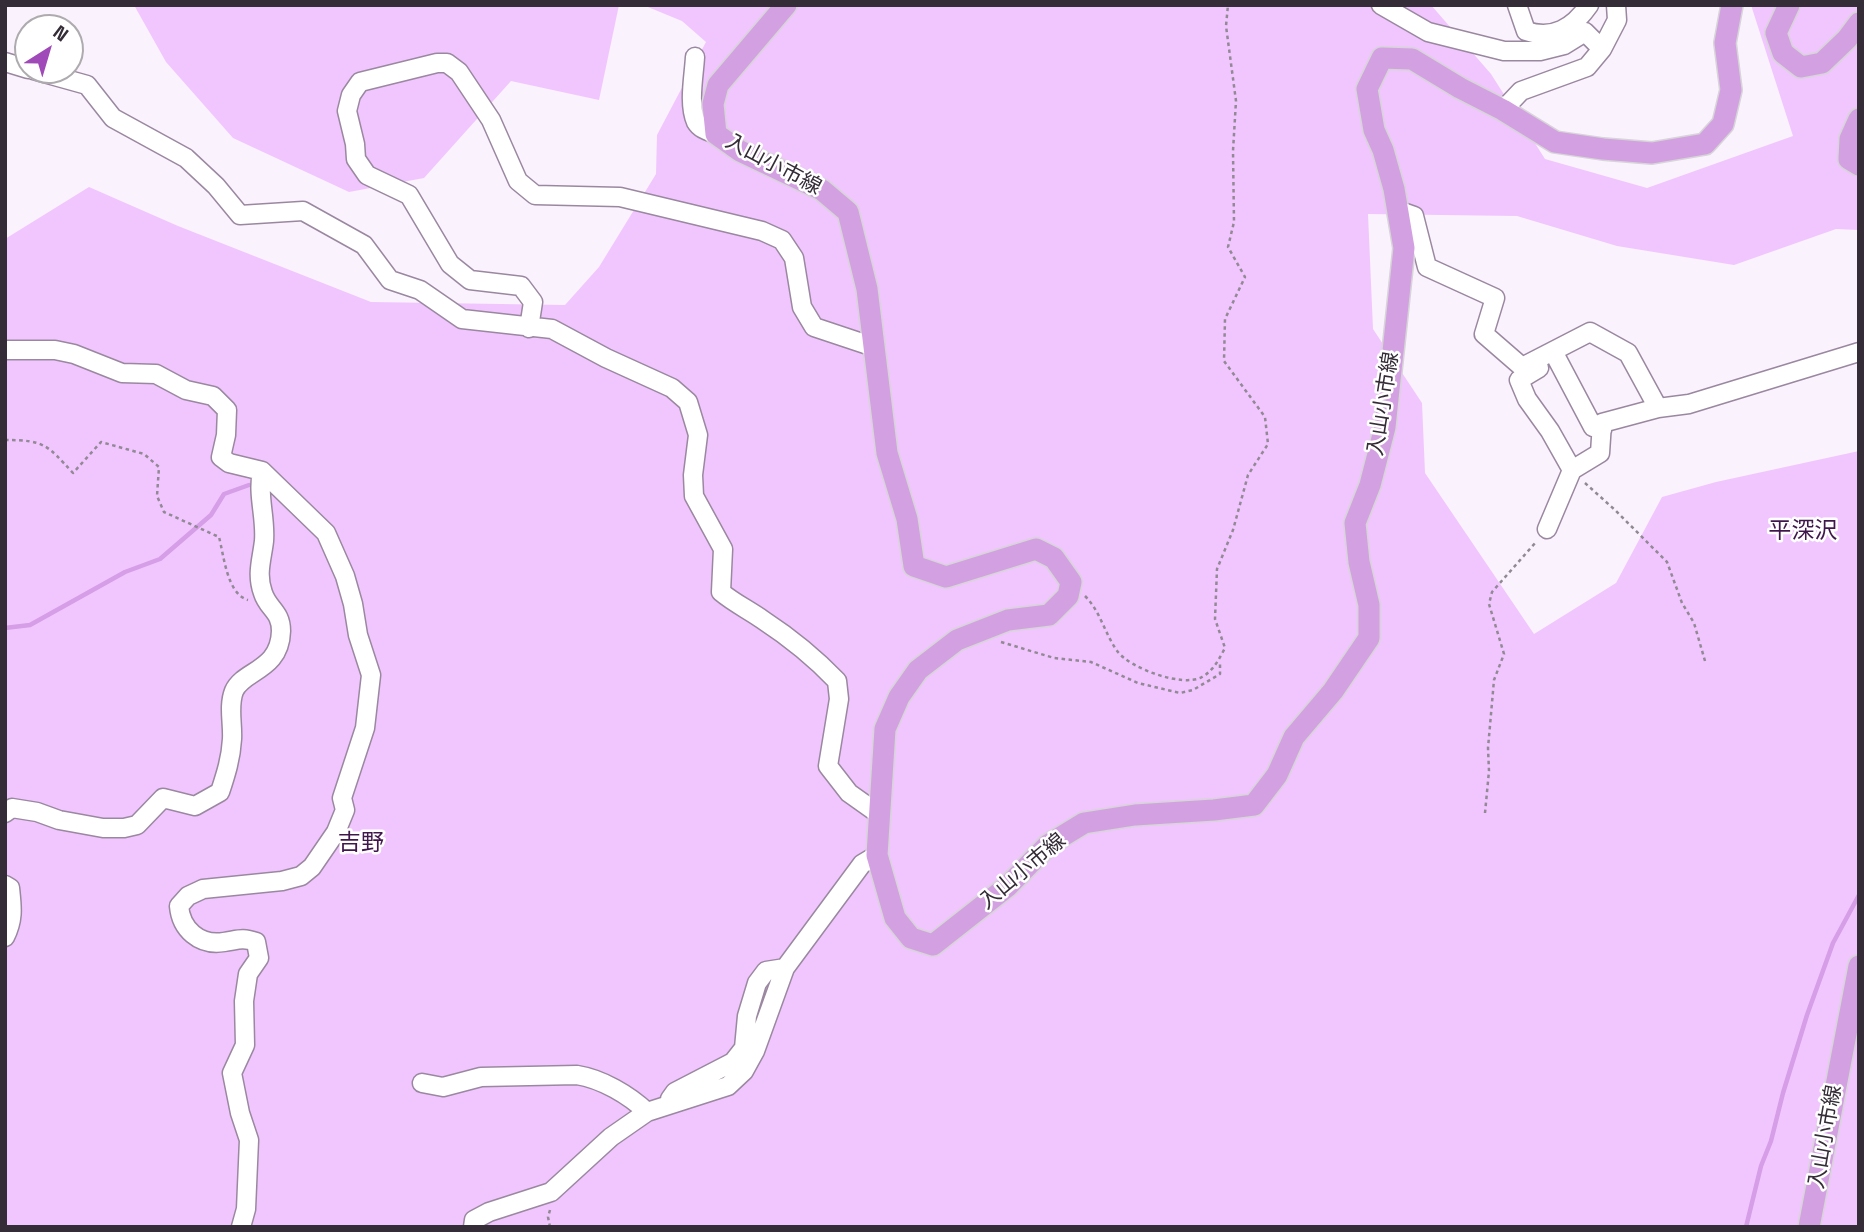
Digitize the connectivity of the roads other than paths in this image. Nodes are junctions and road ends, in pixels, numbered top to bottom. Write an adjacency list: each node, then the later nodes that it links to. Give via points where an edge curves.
1 (786, 5): 14 (main road, 入山小市線, via 718,85 713,104)
2 (1381, 5): 9 (street, via 1427,32 1504,51 1540,51 1585,32)
3 (1517, 5): 4 (street, via 1526,31 1541,36 1566,29)
4 (1589, 5)
5 (1616, 5): 9 (street, via 1617,20)
6 (1732, 5): 12 (main road, 入山小市線, via 1725,43 1731,89 1723,124 1705,144 1652,153 1555,142)
7 (1789, 5): 8 (main road, via 1776,33 1783,54 1801,67 1822,63)
8 (1859, 23)
9 (1602, 49): 12 (street, via 1587,67 1521,91)
10 (695, 57): 14 (street, via 692,94 696,121)
11 (83, 84): 17 (street, via 113,118 186,158 240,215 303,211 365,246 390,280 420,290 462,319)
12 (1503, 110): 16 (main road, 入山小市線, via 1412,59 1382,58 1367,89)
13 (1859, 119): 15 (main road, via 1850,139 1849,159)
14 (716, 134): 18 (main road, 入山小市線, via 740,151 822,190 848,212 867,289)
15 (1859, 165)
16 (1397, 210): 21 (street, via 1414,216 1427,267 1495,298 1484,334 1522,367); 29 (main road, 入山小市線, via 1404,248 1385,427 1355,523 1369,604 1369,638 1334,691 1294,737 1277,775 1254,804 1084,823 1048,845 1008,886 933,945 911,938 895,918)
17 (529, 328): 18 (street, via 533,302 521,286 470,280 450,264 409,195 367,175 356,159 347,111 360,82 447,63 459,72 491,120 518,181 536,195 620,197 762,230 782,240 794,258 802,307 814,327); 28 (street, via 552,329 673,388 688,402 698,435 694,496 723,550 721,592 805,651 837,681 839,699 828,766 849,793)
18 (874, 347): 28 (main road, 入山小市線, via 887,453 907,519 914,566 946,577 1036,549 1054,558 1071,582 1068,596 1049,615 1008,620 957,639 918,670 885,729)
19 (5, 349): 25 (street, via 74,354 122,373 156,374 187,390 213,396 227,410 221,457)
20 (1859, 352): 22 (street, via 1689,404)
21 (1554, 354): 22 (street, via 1590,332 1628,353); 23 (street, via 1592,427); 24 (street, via 1519,380)
22 (1658, 408): 23 (street, via 1602,423)
23 (1602, 430): 24 (street, via 1600,453)
24 (1573, 470): 26 (street)
25 (262, 471): 27 (street, via 264,541 259,572 263,595 280,617 281,633 276,651 234,692 230,760 220,792 195,806 163,798 137,825 124,828 103,828 12,808); 35 (street, via 326,533 354,604 371,675 365,727 342,797 345,810 312,867 302,876 282,881 203,889 180,906 180,919 188,932 205,941 222,943 243,937 256,942 259,958 248,974 244,1001 245,1045 232,1073 249,1140)
26 (1547, 529)
27 (5, 813)
28 (880, 815): 29 (main road, 入山小市線)
29 (877, 855): 34 (street, via 862,864 785,968 744,1071 728,1086)
30 (5, 885): 31 (street, via 10,888 13,909)
31 (5, 937)
32 (1859, 966): 37 (main road, 入山小市線)
33 (422, 1083): 34 (street, via 443,1087 481,1077 577,1075 635,1100)
34 (647, 1112): 36 (street, via 611,1137 551,1192 489,1212 474,1220)
35 (241, 1227)
36 (473, 1227)
37 (1810, 1227)

